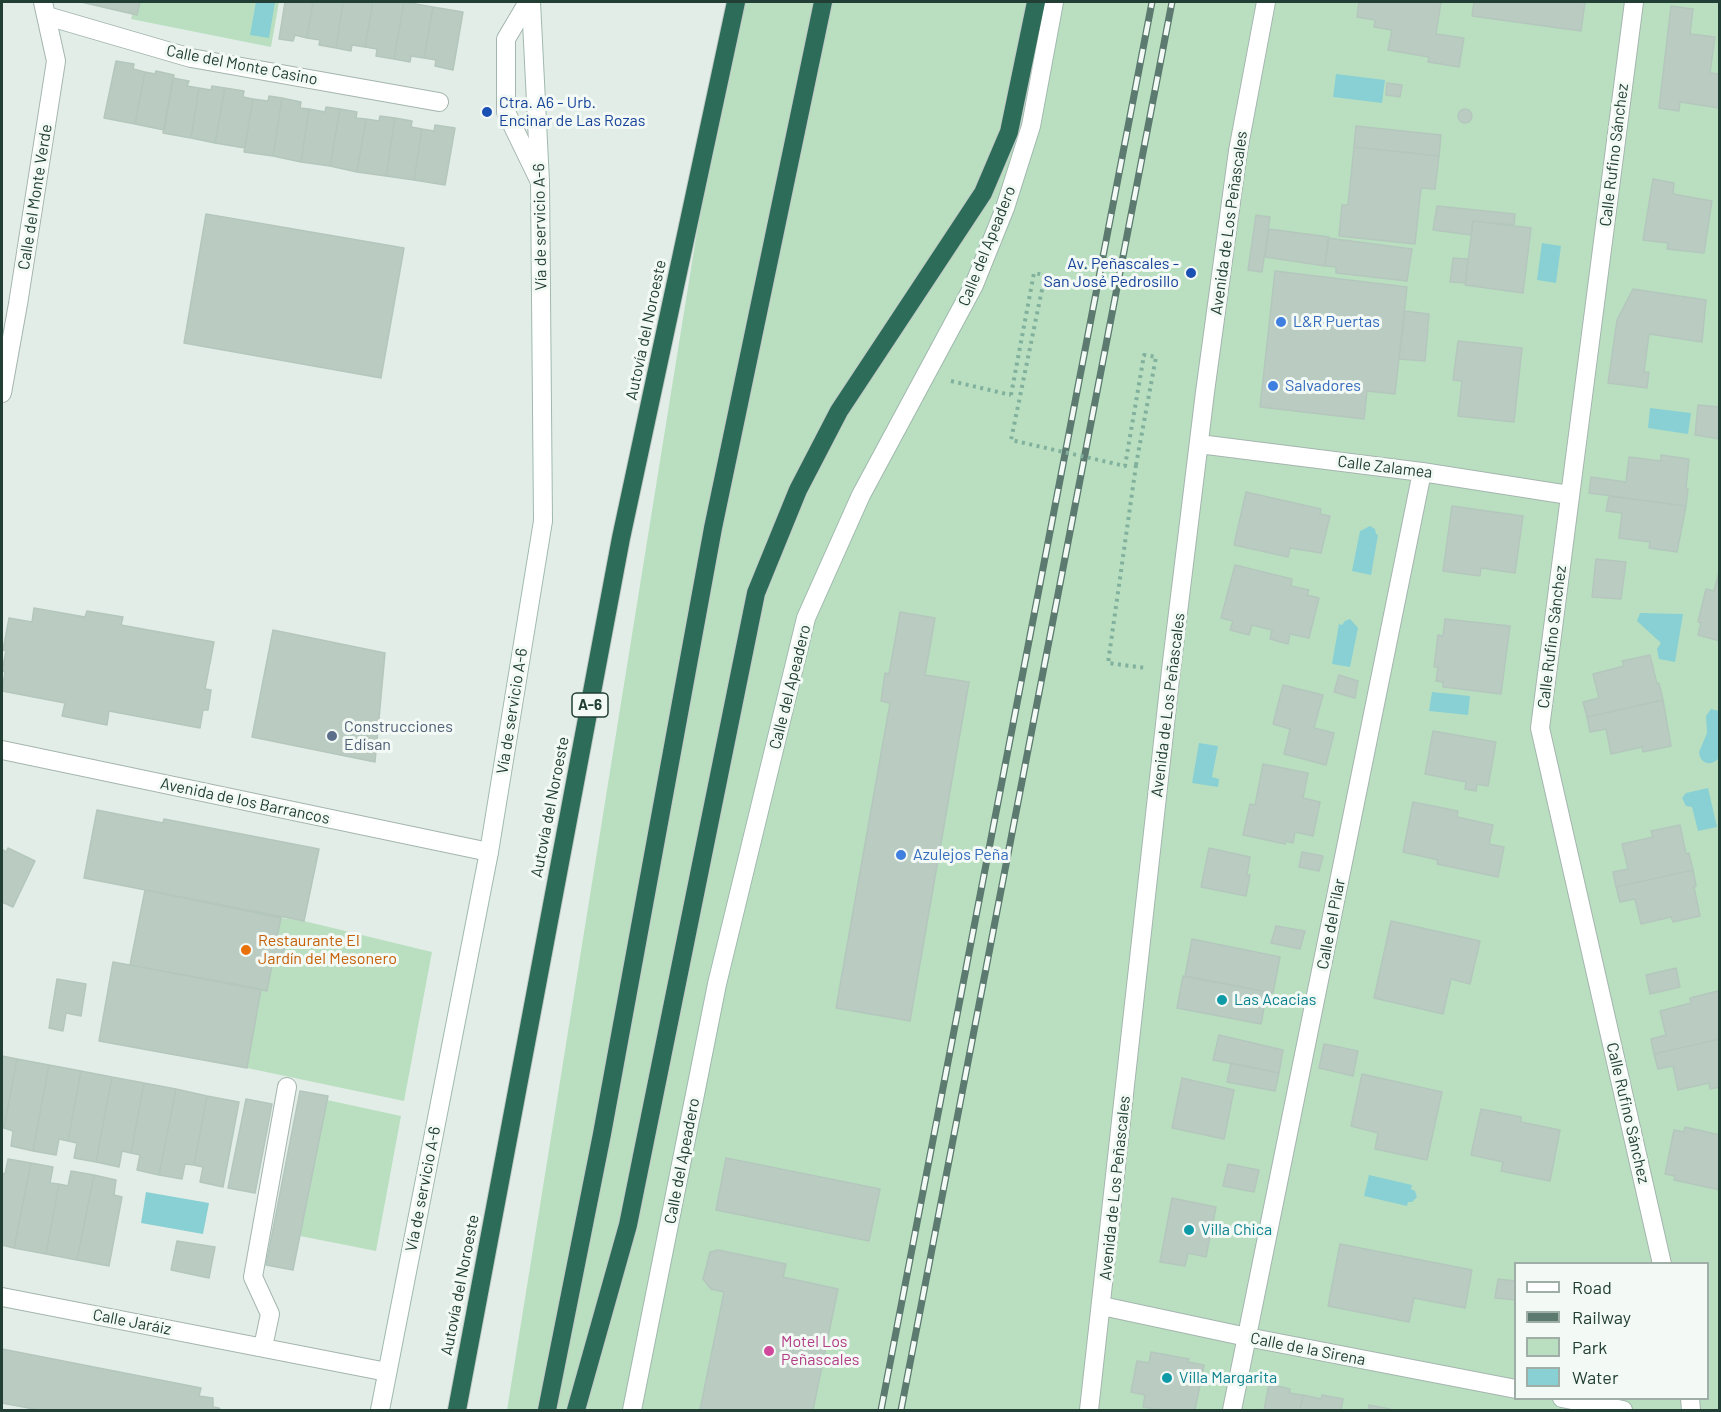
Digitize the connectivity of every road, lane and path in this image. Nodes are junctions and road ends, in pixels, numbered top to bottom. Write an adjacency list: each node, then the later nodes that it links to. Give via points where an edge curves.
1 (530, 2): 10 (street, Vía de servicio A-6); 10 (street, via 506,39 506,112)
2 (736, 2): 30 (highway, Autovía del Noroeste / A-6, via 621,538)
3 (823, 2): 31 (highway, via 713,528 602,1134)
4 (1036, 2): 32 (highway, via 1009,132 983,193 839,411 798,490 756,593 628,1225)
5 (1054, 2): 12 (street, Calle del Apeadero, via 1031,126 1005,208 974,285)
6 (1266, 2): 14 (street, Avenida de Los Peñascales, via 1238,151)
7 (1634, 2): 16 (street, Calle Rufino Sánchez)
8 (45, 9): 9 (street, Calle del Monte Casino, via 191,58); 11 (street, Calle del Monte Verde, via 56,61)
9 (439, 102)
10 (540, 182): 19 (street, Vía de servicio A-6, via 543,521)
11 (10, 303): 13 (street, Calle del Monte Verde)
12 (928, 372): 17 (path, bridge, via 1011,395 1034,273 1045,275 1011,440 1125,466 1144,355 1156,357 1136,465 1108,663); 33 (street, Calle del Apeadero, via 861,495 806,618 717,984)
13 (2, 393)
14 (1199, 444): 15 (street, Calle Zalamea); 17 (street, Avenida de Los Peñascales)
15 (1422, 472): 16 (street, Calle Zalamea); 24 (street, Calle del Pilar)
16 (1569, 495): 21 (street, Calle Rufino Sánchez, via 1540,728)
17 (1171, 670): 23 (street, Avenida de Los Peñascales)
18 (2, 750): 19 (street, Avenida de los Barrancos)
19 (489, 852): 26 (street, Vía de servicio A-6)
20 (287, 1088): 25 (street, via 254,1277 270,1314)
21 (1662, 1262)
22 (2, 1297): 25 (street, Calle Jaráiz)
23 (1102, 1306): 24 (street, Calle de la Sirena); 34 (street, Avenida de Los Peñascales)
24 (1247, 1337): 27 (street, Calle de la Sirena); 35 (street, Calle del Pilar)
25 (263, 1347): 26 (street, Calle Jaráiz)
26 (387, 1372): 29 (street, Vía de servicio A-6)
27 (1514, 1389)
28 (1572, 1400): 36 (street)
29 (380, 1410)
30 (457, 1410)
31 (547, 1410)
32 (576, 1410)
33 (632, 1410)
34 (1089, 1410)
35 (1232, 1410)
36 (1623, 1410)

